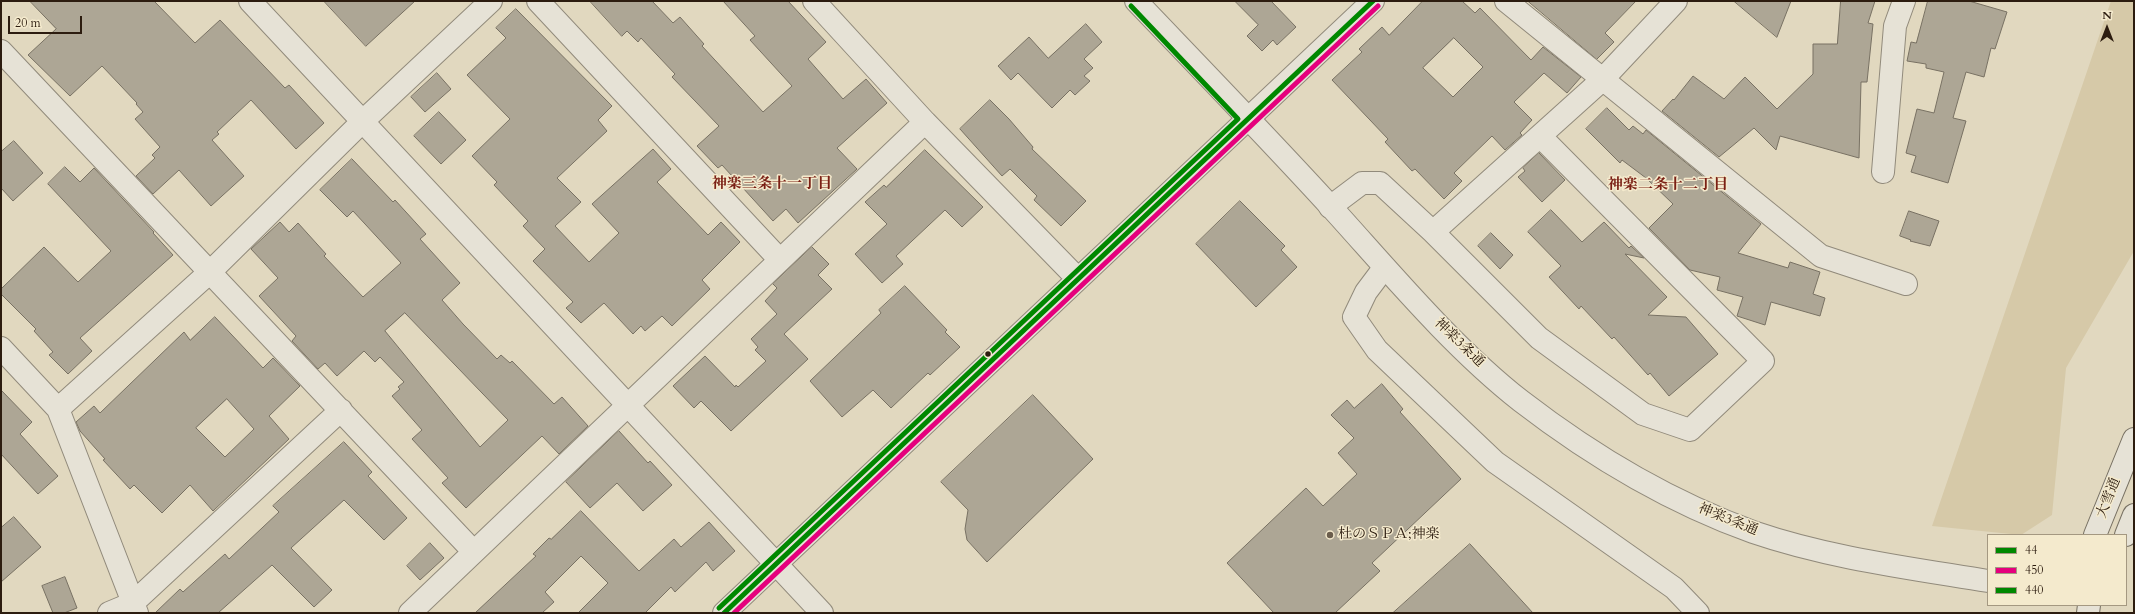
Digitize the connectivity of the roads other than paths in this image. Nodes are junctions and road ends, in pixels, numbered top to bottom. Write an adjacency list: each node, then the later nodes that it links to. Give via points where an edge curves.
1 (250, 1): 13 (street)
2 (491, 1): 13 (street)
3 (538, 1): 19 (street)
4 (814, 1): 14 (street)
5 (1136, 1): 12 (street, 神楽3条通)
6 (1373, 1): 12 (street)
7 (1506, 1): 11 (street)
8 (1676, 1): 11 (street)
9 (1904, 1): 16 (street, via 1895,26)
10 (1, 51): 21 (street)
11 (1602, 80): 15 (street); 23 (street, via 1821,256)
12 (1248, 119): 17 (street, 神楽3条通); 22 (street)
13 (363, 121): 21 (street); 25 (street)
14 (925, 122): 19 (street); 22 (street)
15 (1540, 136): 18 (street); 18 (street, via 1763,360 1690,430 1643,414 1539,338)
16 (1883, 172)
17 (1330, 207): 18 (street, via 1362,182 1380,183); 20 (street, 神楽3条通)
18 (1433, 232)
19 (780, 260): 25 (street)
20 (1384, 268): 34 (street, 神楽3条通, via 1464,350 1521,400 1591,450 1666,495 1752,531 1813,550 1868,562); 40 (street, via 1366,292 1354,317 1377,350 1495,462 1674,588)
21 (210, 272): 26 (street); 27 (street)
22 (1078, 279): 33 (street)
23 (1906, 284)
24 (1, 348): 26 (street)
25 (627, 404): 32 (street); 33 (street)
26 (58, 409): 35 (street)
27 (341, 410): 32 (street); 35 (street)
28 (2134, 439): 30 (street, 大雪通)
29 (2134, 514): 31 (street, 大雪通)
30 (2094, 534)
31 (2126, 534)
32 (474, 552): 37 (street)
33 (776, 564): 38 (street); 39 (street)
34 (1987, 581)
35 (135, 608): 36 (street)
36 (109, 613)
37 (410, 613)
38 (724, 613)
39 (822, 613)
40 (1698, 613)

